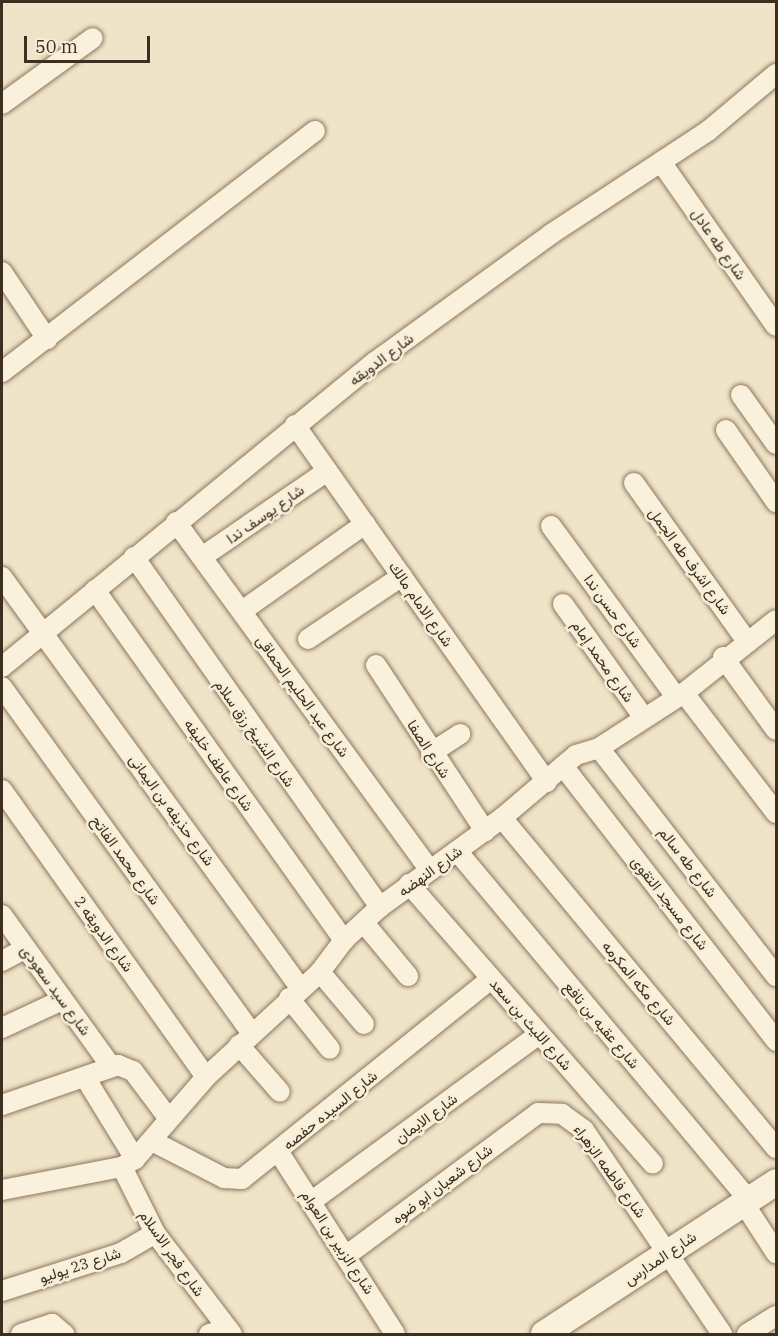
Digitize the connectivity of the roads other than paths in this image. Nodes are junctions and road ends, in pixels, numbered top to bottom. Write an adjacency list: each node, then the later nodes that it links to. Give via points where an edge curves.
1 (93, 38): 3 (street)
2 (777, 74): 5 (street, شارع الدويقه)
3 (2, 104)
4 (315, 131): 8 (street)
5 (661, 162): 7 (street, شارع طه عادل); 11 (street, شارع الدويقه, via 551,234)
6 (2, 272): 8 (street)
7 (777, 326)
8 (47, 339): 9 (street)
9 (4, 365)
10 (741, 395): 13 (street)
11 (295, 425): 14 (street, شارع الامام مالك); 17 (street, شارع الدويقه)
12 (726, 430): 16 (street)
13 (777, 444)
14 (327, 471): 18 (street, شارع الامام مالك); 21 (street, شارع يوسف ندا)
15 (633, 483): 30 (street, شارع اشرف طه الجمل)
16 (777, 502)
17 (176, 522): 20 (street, شارع الدويقه); 21 (street, شارع عبد الحليم الحماقى)
18 (365, 524): 22 (street, شارع الامام مالك); 26 (street)
19 (550, 526): 35 (street, شارع حسن ندا)
20 (134, 557): 24 (street, شارع الدويقه); 50 (street, شارع الشيخ رزق سلام)
21 (202, 557): 26 (street, شارع عبد الحليم الحماقى)
22 (402, 576): 29 (street); 42 (street, شارع الامام مالك)
23 (2, 577): 28 (street, شارع حذيفه بن اليمانى)
24 (95, 590): 28 (street, شارع الدويقه); 53 (street, شارع عاطف خليفه)
25 (563, 604): 36 (street, شارع محمد إمام)
26 (242, 611): 48 (street, شارع عبد الحليم الحماقى)
27 (777, 620): 30 (street, شارع النهضه)
28 (44, 632): 33 (street, شارع الدويقه); 60 (street, شارع حذيفه بن اليمانى)
29 (308, 639)
30 (746, 640): 31 (street, شارع النهضه)
31 (723, 657): 35 (street, شارع النهضه); 37 (street)
32 (376, 665): 40 (street, شارع الصفا)
33 (2, 667)
34 (2, 687): 65 (street, شارع محمد الفاتح)
35 (680, 695): 36 (street, شارع النهضه); 44 (street, شارع حسن ندا)
36 (644, 718): 39 (street, شارع النهضه)
37 (776, 727)
38 (460, 734): 40 (street)
39 (599, 748): 41 (street, شارع النهضه, via 576,755); 58 (street, شارع طه سالم)
40 (431, 753): 46 (street, شارع الصفا)
41 (563, 766): 42 (street, شارع النهضه); 66 (street, شارع مسجد التقوى)
42 (547, 782): 45 (street, شارع النهضه)
43 (2, 790): 69 (street, شارع الدويقه 2)
44 (777, 813)
45 (502, 818): 46 (street, شارع النهضه); 76 (street, شارع مكه المكرمه)
46 (485, 831): 47 (street, شارع النهضه)
47 (457, 851): 48 (street, شارع النهضه); 82 (street, شارع عقبه بن نافع)
48 (430, 870): 49 (street, شارع النهضه)
49 (409, 884): 50 (street, شارع النهضه); 59 (street, شارع الليث بن سعد)
50 (380, 907): 52 (street, شارع النهضه)
51 (2, 917): 54 (street, شارع سيد سعودى)
52 (364, 923): 53 (street, شارع النهضه); 57 (street)
53 (344, 940): 56 (street, شارع النهضه)
54 (25, 949): 55 (street); 61 (street, شارع سيد سعودى)
55 (2, 961)
56 (320, 972): 60 (street, شارع النهضه); 62 (street)
57 (408, 976)
58 (777, 976)
59 (491, 979): 64 (street, شارع الليث بن سعد); 77 (street, شارع السيده حفصه)
60 (295, 994): 65 (street, شارع النهضه); 67 (street, شارع حذيفه بن اليمانى)
61 (62, 1000): 63 (street); 68 (street, شارع سيد سعودى)
62 (364, 1024)
63 (2, 1028)
64 (539, 1034): 79 (street, شارع الليث بن سعد); 83 (street, شارع الايمان)
65 (245, 1039): 69 (street, شارع النهضه); 71 (street, شارع محمد الفاتح)
66 (777, 1041)
67 (330, 1049)
68 (110, 1065): 70 (street); 74 (street, via 133,1071)
69 (206, 1077): 74 (street, شارع النهضه)
70 (86, 1078): 72 (street); 78 (street, شارع فجر الاسلام)
71 (280, 1092)
72 (2, 1105)
73 (538, 1113): 85 (street, شارع فاطمه الزهراء, via 561,1114 584,1130); 87 (street, شارع شعبان ابو ضوه)
74 (169, 1119): 75 (street, شارع النهضه)
75 (154, 1142): 77 (street, شارع السيده حفصه, via 229,1180 248,1176); 78 (street, شارع النهضه)
76 (777, 1148)
77 (278, 1151): 83 (street, شارع الزبير بن العوام)
78 (128, 1163): 81 (street); 84 (street, شارع فجر الاسلام)
79 (653, 1164)
80 (777, 1182): 82 (street, شارع المدارس)
81 (2, 1190)
82 (745, 1201): 85 (street, شارع المدارس); 86 (street, شارع عقبه بن نافع)
83 (312, 1202): 87 (street, شارع الزبير بن العوام)
84 (155, 1233): 88 (street, شارع 23 يوليو, via 121,1253); 90 (street, شارع فجر الاسلام)
85 (668, 1252): 94 (street, شارع المدارس); 95 (street, شارع فاطمه الزهراء)
86 (777, 1253)
87 (347, 1255): 93 (street, شارع الزبير بن العوام)
88 (2, 1291)
89 (777, 1316): 96 (street)
90 (222, 1333)
91 (21, 1335): 92 (street, via 52,1324)
92 (64, 1335)
93 (395, 1335)
94 (544, 1335)
95 (723, 1335)
96 (747, 1335)

